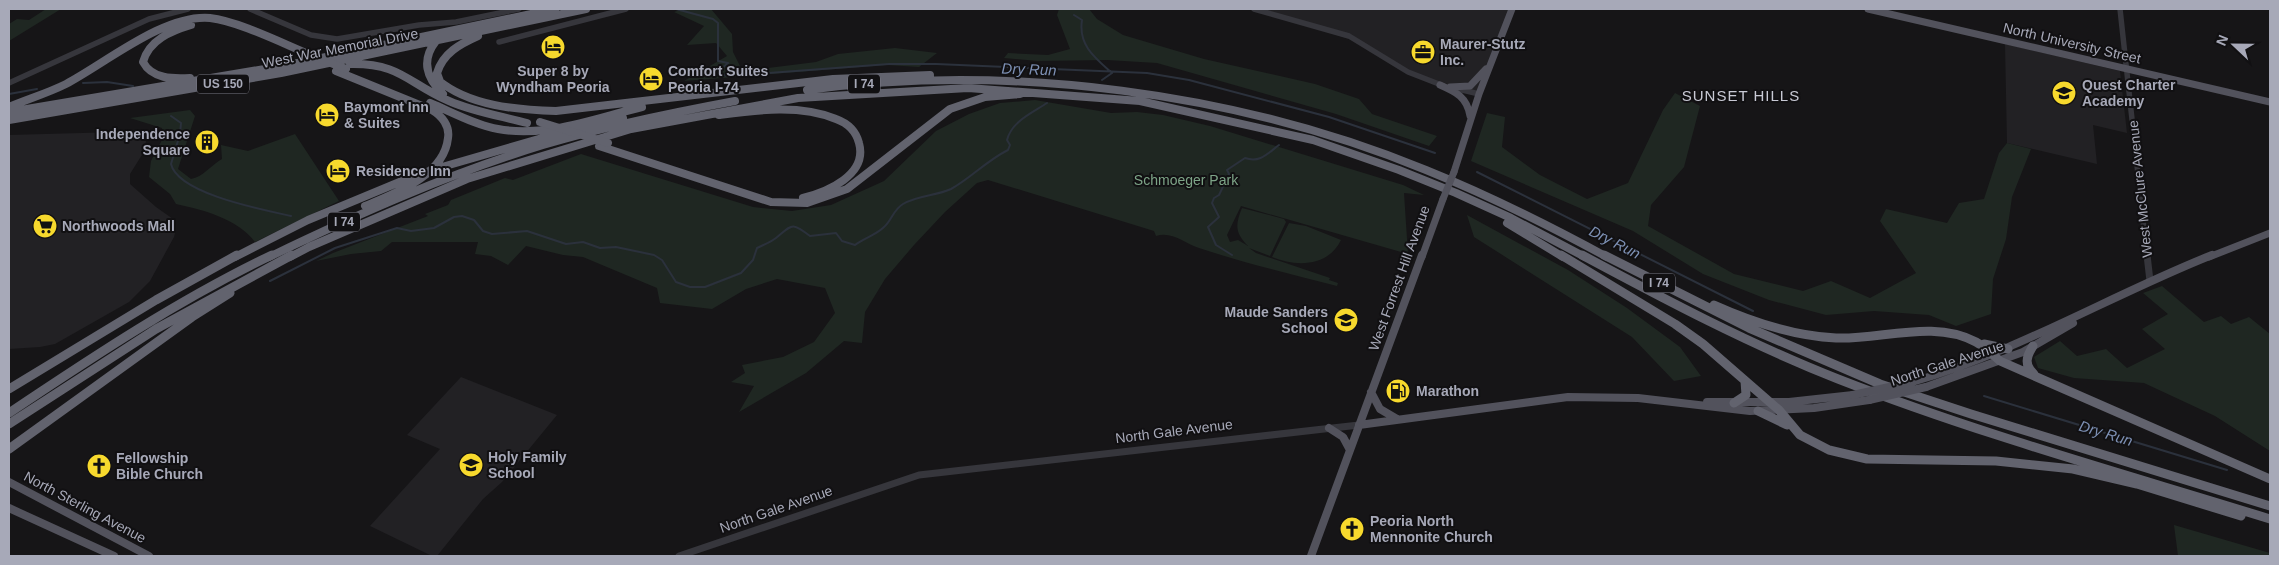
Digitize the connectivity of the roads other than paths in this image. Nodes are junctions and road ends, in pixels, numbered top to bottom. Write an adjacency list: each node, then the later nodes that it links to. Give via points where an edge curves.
1 (188, 9): 22 (street, via 147,20)
2 (250, 9): 3 (street, via 311,35 337,39 458,22)
3 (519, 9)
4 (555, 9): 12 (highway, West War Memorial Drive / US 150)
5 (586, 9): 11 (highway, West War Memorial Drive / US 150)
6 (626, 9): 14 (street)
7 (1254, 9): 23 (street, via 1349,36 1408,72)
8 (1512, 9): 15 (main road, West Forrest Hill Avenue)
9 (1868, 9): 17 (main road, North University Street)
10 (2120, 9): 17 (street, West McClure Avenue)
11 (506, 27): 13 (highway, West War Memorial Drive / US 150); 19 (highway, via 470,39 451,51 439,65)
12 (466, 28): 13 (highway); 18 (highway, West War Memorial Drive / US 150)
13 (436, 41): 16 (highway, West War Memorial Drive / US 150); 31 (highway, via 428,52 426,66 428,78 437,90 456,101)
14 (499, 42)
15 (1492, 62): 23 (main road, via 1470,86); 24 (main road, West Forrest Hill Avenue)
16 (314, 66): 30 (highway, West War Memorial Drive / US 150, via 176,93); 31 (highway, via 358,63 386,66 450,102)
17 (2127, 68): 25 (main road, North University Street); 40 (street, West McClure Avenue)
18 (230, 75): 28 (highway, West War Memorial Drive / US 150); 46 (highway, via 186,79 168,77 148,71 143,59 150,47 165,35 186,26 206,23 224,26 428,108 441,116 447,125 449,140 436,165 406,187 290,242 193,294)
19 (438, 80): 20 (highway, via 448,89 490,102 552,111); 31 (highway, via 456,95)
20 (820, 80): 21 (highway, via 913,75); 27 (highway, bridge, via 658,104 547,129 518,132 483,125 225,21 209,18 190,20 155,31 65,84)
21 (1018, 81): 26 (highway, I 74, via 877,83); 37 (highway, I 74, via 1144,94 1229,108 1359,145)
22 (9, 83)
23 (1443, 86): 24 (street); 32 (main road, via 1468,102)
24 (1479, 94): 32 (main road, West Forrest Hill Avenue)
25 (2270, 102)
26 (712, 104): 34 (highway, via 610,121); 46 (highway, I 74, via 543,146 381,205 225,280)
27 (9, 107)
28 (9, 112)
29 (1217, 115): 31 (highway, via 1084,97 1035,94 985,97 942,114 842,192 799,204 767,200); 33 (highway, I 74, via 1152,102 1057,91 927,88 792,98); 36 (highway, I 74, via 1316,141)
30 (9, 120)
31 (533, 124): 33 (highway, bridge, via 608,143 771,196 789,198 812,196 836,186 855,168 861,151 857,134 845,123 804,111 758,110)
32 (1469, 126): 50 (main road, West Forrest Hill Avenue, bridge)
33 (637, 127): 38 (highway, I 74, via 529,158)
34 (442, 167): 35 (highway, bridge)
35 (414, 176): 49 (highway, via 328,212 211,270)
36 (1430, 181): 48 (highway, via 1550,247 1657,312 1703,344); 68 (highway, I 74, via 1530,228 1721,329 1835,378 1956,421)
37 (1488, 196): 42 (highway, via 1728,312 1760,323 1830,337 1935,332); 66 (highway, I 74, via 1742,326 1840,368 1945,405)
38 (411, 201): 58 (highway, I 74, via 314,244 196,305 104,360); 62 (highway, via 270,270 222,298)
39 (2270, 233): 40 (main road, North Gale Avenue)
40 (2150, 281): 41 (main road, North Gale Avenue)
41 (2113, 299): 43 (main road, North Gale Avenue); 44 (main road, North Gale Avenue)
42 (1973, 340): 44 (highway); 45 (highway)
43 (2033, 346): 45 (main road, North Gale Avenue); 47 (highway, via 2026,364)
44 (2008, 349): 45 (main road, North Gale Avenue)
45 (1997, 358): 47 (highway); 53 (main road, North Gale Avenue, bridge, via 1854,395); 54 (main road, North Gale Avenue, bridge, via 1926,387 1825,407)
46 (62, 377): 56 (highway, I 74)
47 (2038, 378): 64 (highway)
48 (1745, 381): 52 (highway, via 1746,395); 53 (highway)
49 (9, 389)
50 (1371, 392): 57 (main road, via 1376,406); 59 (main road, West Forrest Hill Avenue)
51 (1685, 402): 52 (main road, North Gale Avenue); 55 (main road, North Gale Avenue); 57 (main road, North Gale Avenue, via 1568,397)
52 (1734, 403): 53 (main road, North Gale Avenue)
53 (1770, 403): 54 (highway)
54 (1779, 410): 55 (main road, North Gale Avenue); 60 (highway)
55 (1758, 411): 60 (highway)
56 (9, 413)
57 (1397, 419): 59 (main road, North Gale Avenue)
58 (9, 424)
59 (1359, 425): 61 (street, North Gale Avenue); 63 (main road, West Forrest Hill Avenue)
60 (1790, 427): 69 (highway, via 1818,445 1849,456 2023,462 2075,469)
61 (1329, 428): 63 (main road, via 1343,437); 72 (street, North Gale Avenue, via 919,475)
62 (9, 449)
63 (1350, 450): 73 (main road, West Forrest Hill Avenue)
64 (2270, 480)
65 (9, 482): 71 (main road, North Sterling Avenue)
66 (2270, 506)
67 (9, 508): 70 (main road)
68 (2270, 519)
69 (2270, 525)
70 (114, 556)
71 (149, 556)
72 (678, 556)
73 (1310, 556)

